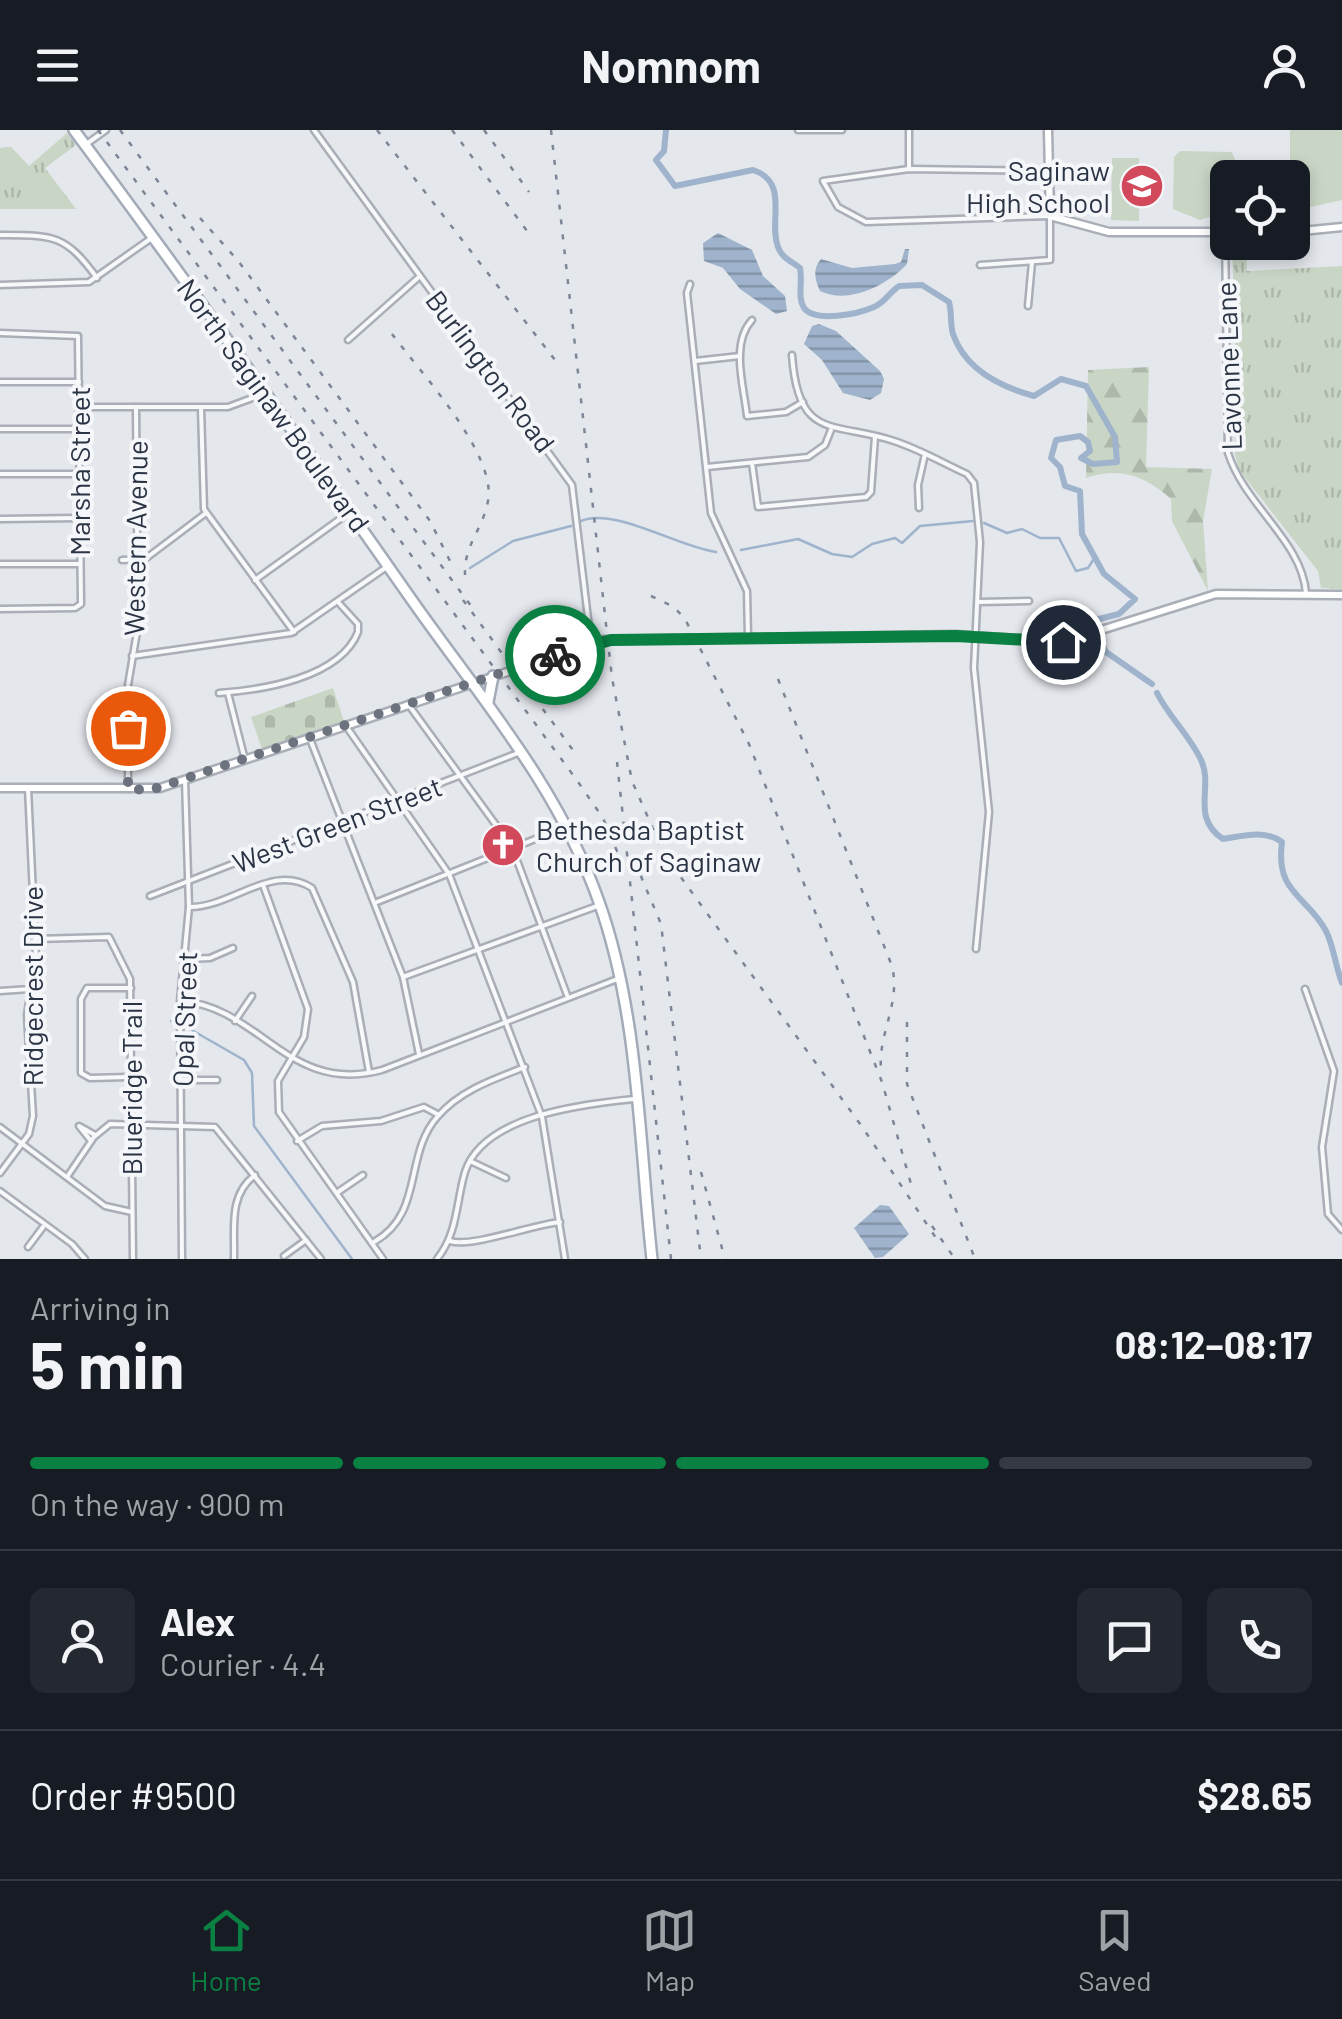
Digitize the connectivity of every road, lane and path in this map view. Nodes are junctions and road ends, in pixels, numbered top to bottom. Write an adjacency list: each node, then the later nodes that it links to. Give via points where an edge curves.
1 (74, 130): 8 (main road, North Saginaw Boulevard)
2 (106, 130): 8 (street)
3 (314, 130): 20 (street, Burlington Road)
4 (798, 130): 5 (street)
5 (842, 130)
6 (908, 130): 9 (street)
7 (1048, 130): 10 (main road)
8 (85, 145): 16 (main road, North Saginaw Boulevard)
9 (908, 170): 10 (street); 11 (street, via 824,181 838,207 866,222)
10 (1050, 171): 11 (main road)
11 (1050, 216): 14 (main road, via 1116,233); 18 (street, via 1050,260)
12 (1342, 227): 13 (main road)
13 (1310, 230)
14 (1210, 232)
15 (0, 235): 21 (street, via 64,240)
16 (154, 237): 21 (street); 33 (main road, North Saginaw Boulevard)
17 (1226, 260): 58 (street, Lavonne Lane, via 1228,453 1237,482 1304,569)
18 (1032, 261): 19 (street); 24 (street)
19 (980, 264)
20 (420, 276): 27 (street); 67 (street, Burlington Road, via 572,485)
21 (97, 278): 23 (street, via 69,286)
22 (690, 284): 30 (street)
23 (0, 286)
24 (1028, 306)
25 (752, 320): 28 (street)
26 (0, 333): 32 (street, Marsha Street, via 78,335)
27 (348, 340)
28 (740, 356): 30 (street); 34 (street, via 747,416 786,412)
29 (792, 356): 34 (street)
30 (695, 360): 44 (street)
31 (0, 382): 32 (street)
32 (79, 382): 35 (street, Marsha Street)
33 (268, 392): 37 (street, via 234,407); 48 (main road, North Saginaw Boulevard)
34 (803, 402): 40 (street)
35 (79, 406): 36 (street); 39 (street, Marsha Street)
36 (136, 408): 37 (street); 53 (street, Western Avenue)
37 (201, 408): 49 (street)
38 (0, 430): 39 (street)
39 (79, 430): 46 (street, Marsha Street)
40 (831, 430): 41 (street); 43 (street, via 825,445 808,457)
41 (875, 437): 42 (street); 43 (street, via 866,498 765,509 757,502)
42 (925, 454): 47 (street); 62 (street, via 974,482)
43 (752, 463): 44 (street)
44 (707, 467): 66 (street, via 710,513 747,592)
45 (0, 474): 46 (street)
46 (80, 474): 50 (street, Marsha Street)
47 (919, 508)
48 (351, 511): 56 (main road, North Saginaw Boulevard); 57 (street)
49 (206, 514): 53 (street); 57 (street)
50 (80, 518): 51 (street); 55 (street, Marsha Street)
51 (0, 519)
52 (122, 560): 53 (street)
53 (136, 560): 68 (street, Western Avenue)
54 (0, 564): 55 (street)
55 (80, 564): 63 (street, Marsha Street, via 79,607)
56 (388, 566): 61 (street); 70 (main road, North Saginaw Boulevard)
57 (255, 580): 64 (street)
58 (1306, 595): 59 (main road); 65 (main road, via 1216,594 1068,641)
59 (1342, 595)
60 (1029, 601): 62 (street)
61 (338, 602): 64 (street); 71 (street, via 358,624 347,648 301,679)
62 (978, 602): 65 (street)
63 (0, 609)
64 (294, 632): 68 (street)
65 (976, 636): 66 (main road); 99 (street, via 974,681 989,812)
66 (748, 638): 67 (main road)
67 (591, 643): 69 (main road)
68 (132, 656): 83 (street, Western Avenue)
69 (493, 676): 70 (main road); 74 (main road)
70 (471, 682): 73 (main road); 74 (main road, North Saginaw Boulevard)
71 (228, 692): 72 (street); 78 (street)
72 (220, 693)
73 (408, 704): 75 (main road); 79 (street)
74 (489, 705): 77 (main road, North Saginaw Boulevard)
75 (346, 726): 76 (main road); 84 (street)
76 (310, 739): 78 (main road); 85 (street)
77 (522, 751): 79 (street, West Green Street); 86 (main road, North Saginaw Boulevard)
78 (245, 760): 80 (main road)
79 (458, 777): 84 (street, West Green Street); 87 (street)
80 (185, 780): 83 (main road); 89 (street, Opal Street)
81 (0, 788): 82 (main road)
82 (28, 788): 83 (main road); 96 (street, Ridgecrest Drive)
83 (128, 789)
84 (397, 800): 85 (street, West Green Street); 88 (street)
85 (342, 821): 89 (street, West Green Street); 92 (street)
86 (568, 827): 87 (street); 93 (main road, North Saginaw Boulevard)
87 (512, 848): 88 (street); 95 (street)
88 (450, 874): 92 (street); 98 (street)
89 (190, 880): 91 (street, West Green Street); 94 (street, Opal Street)
90 (263, 885): 94 (street); 113 (street, via 308,1001 306,1032); 115 (street, via 292,878 318,894 353,982)
91 (150, 896)
92 (376, 902): 101 (street)
93 (600, 904): 95 (street); 102 (main road, North Saginaw Boulevard)
94 (189, 908): 100 (street, Opal Street)
95 (539, 924): 98 (street); 108 (street)
96 (36, 939): 103 (street, Blueridge Trail, via 108,937); 104 (street, Ridgecrest Drive)
97 (233, 948): 100 (street)
98 (478, 948): 101 (street); 110 (street)
99 (976, 950)
100 (184, 959): 109 (street, Opal Street)
101 (403, 976): 112 (street)
102 (620, 978): 108 (street); 119 (main road, North Saginaw Boulevard)
103 (130, 988): 116 (street, Blueridge Trail); 116 (street, via 87,988 81,1000 81,1073)
104 (32, 989): 106 (street); 128 (street, Ridgecrest Drive, via 27,1015 33,1116)
105 (1305, 989): 140 (street, via 1334,1071 1322,1136 1326,1206)
106 (0, 991)
107 (252, 996): 111 (street)
108 (568, 996): 110 (street)
109 (180, 1001): 111 (street, via 206,1005); 117 (street, Opal Street)
110 (506, 1020): 112 (street); 114 (street)
111 (235, 1021): 113 (street)
112 (419, 1054): 115 (street)
113 (292, 1059): 115 (street, via 330,1074); 126 (street, via 276,1098)
114 (525, 1067): 120 (street, via 472,1089); 121 (street)
115 (369, 1073)
116 (130, 1077): 123 (street, Blueridge Trail)
117 (181, 1080): 118 (street); 122 (street, Opal Street)
118 (217, 1080)
119 (634, 1099): 121 (street); 154 (main road, North Saginaw Boulevard)
120 (439, 1114): 126 (street, via 424,1107 381,1121 322,1126); 143 (street, via 424,1139 405,1214)
121 (542, 1117): 129 (street, via 496,1133); 138 (street)
122 (181, 1123): 123 (street); 131 (street, via 215,1127); 148 (street, Opal Street)
123 (130, 1124): 125 (street, via 110,1124); 137 (street, Blueridge Trail)
124 (0, 1127): 128 (street)
125 (96, 1135): 127 (street); 127 (street, via 79,1126)
126 (298, 1140): 136 (street)
127 (91, 1141): 133 (street)
128 (22, 1144): 130 (street, Ridgecrest Drive); 133 (street)
129 (470, 1161): 134 (street); 142 (street)
130 (0, 1173)
131 (255, 1174): 141 (street); 149 (street, via 236,1201)
132 (363, 1175): 136 (street)
133 (67, 1177): 137 (street, via 106,1206)
134 (506, 1178)
135 (0, 1191): 139 (street)
136 (337, 1193): 143 (street)
137 (132, 1212): 147 (street, Blueridge Trail)
138 (560, 1222): 142 (street, via 468,1244); 153 (street)
139 (44, 1225): 144 (street); 146 (street)
140 (1342, 1230)
141 (306, 1240): 145 (street); 150 (street)
142 (450, 1241): 152 (street)
143 (374, 1242): 151 (street)
144 (28, 1247)
145 (284, 1256)
146 (85, 1259)
147 (133, 1259)
148 (182, 1259)
149 (234, 1259)
150 (321, 1259)
151 (383, 1259)
152 (437, 1259)
153 (565, 1259)
154 (652, 1259)

